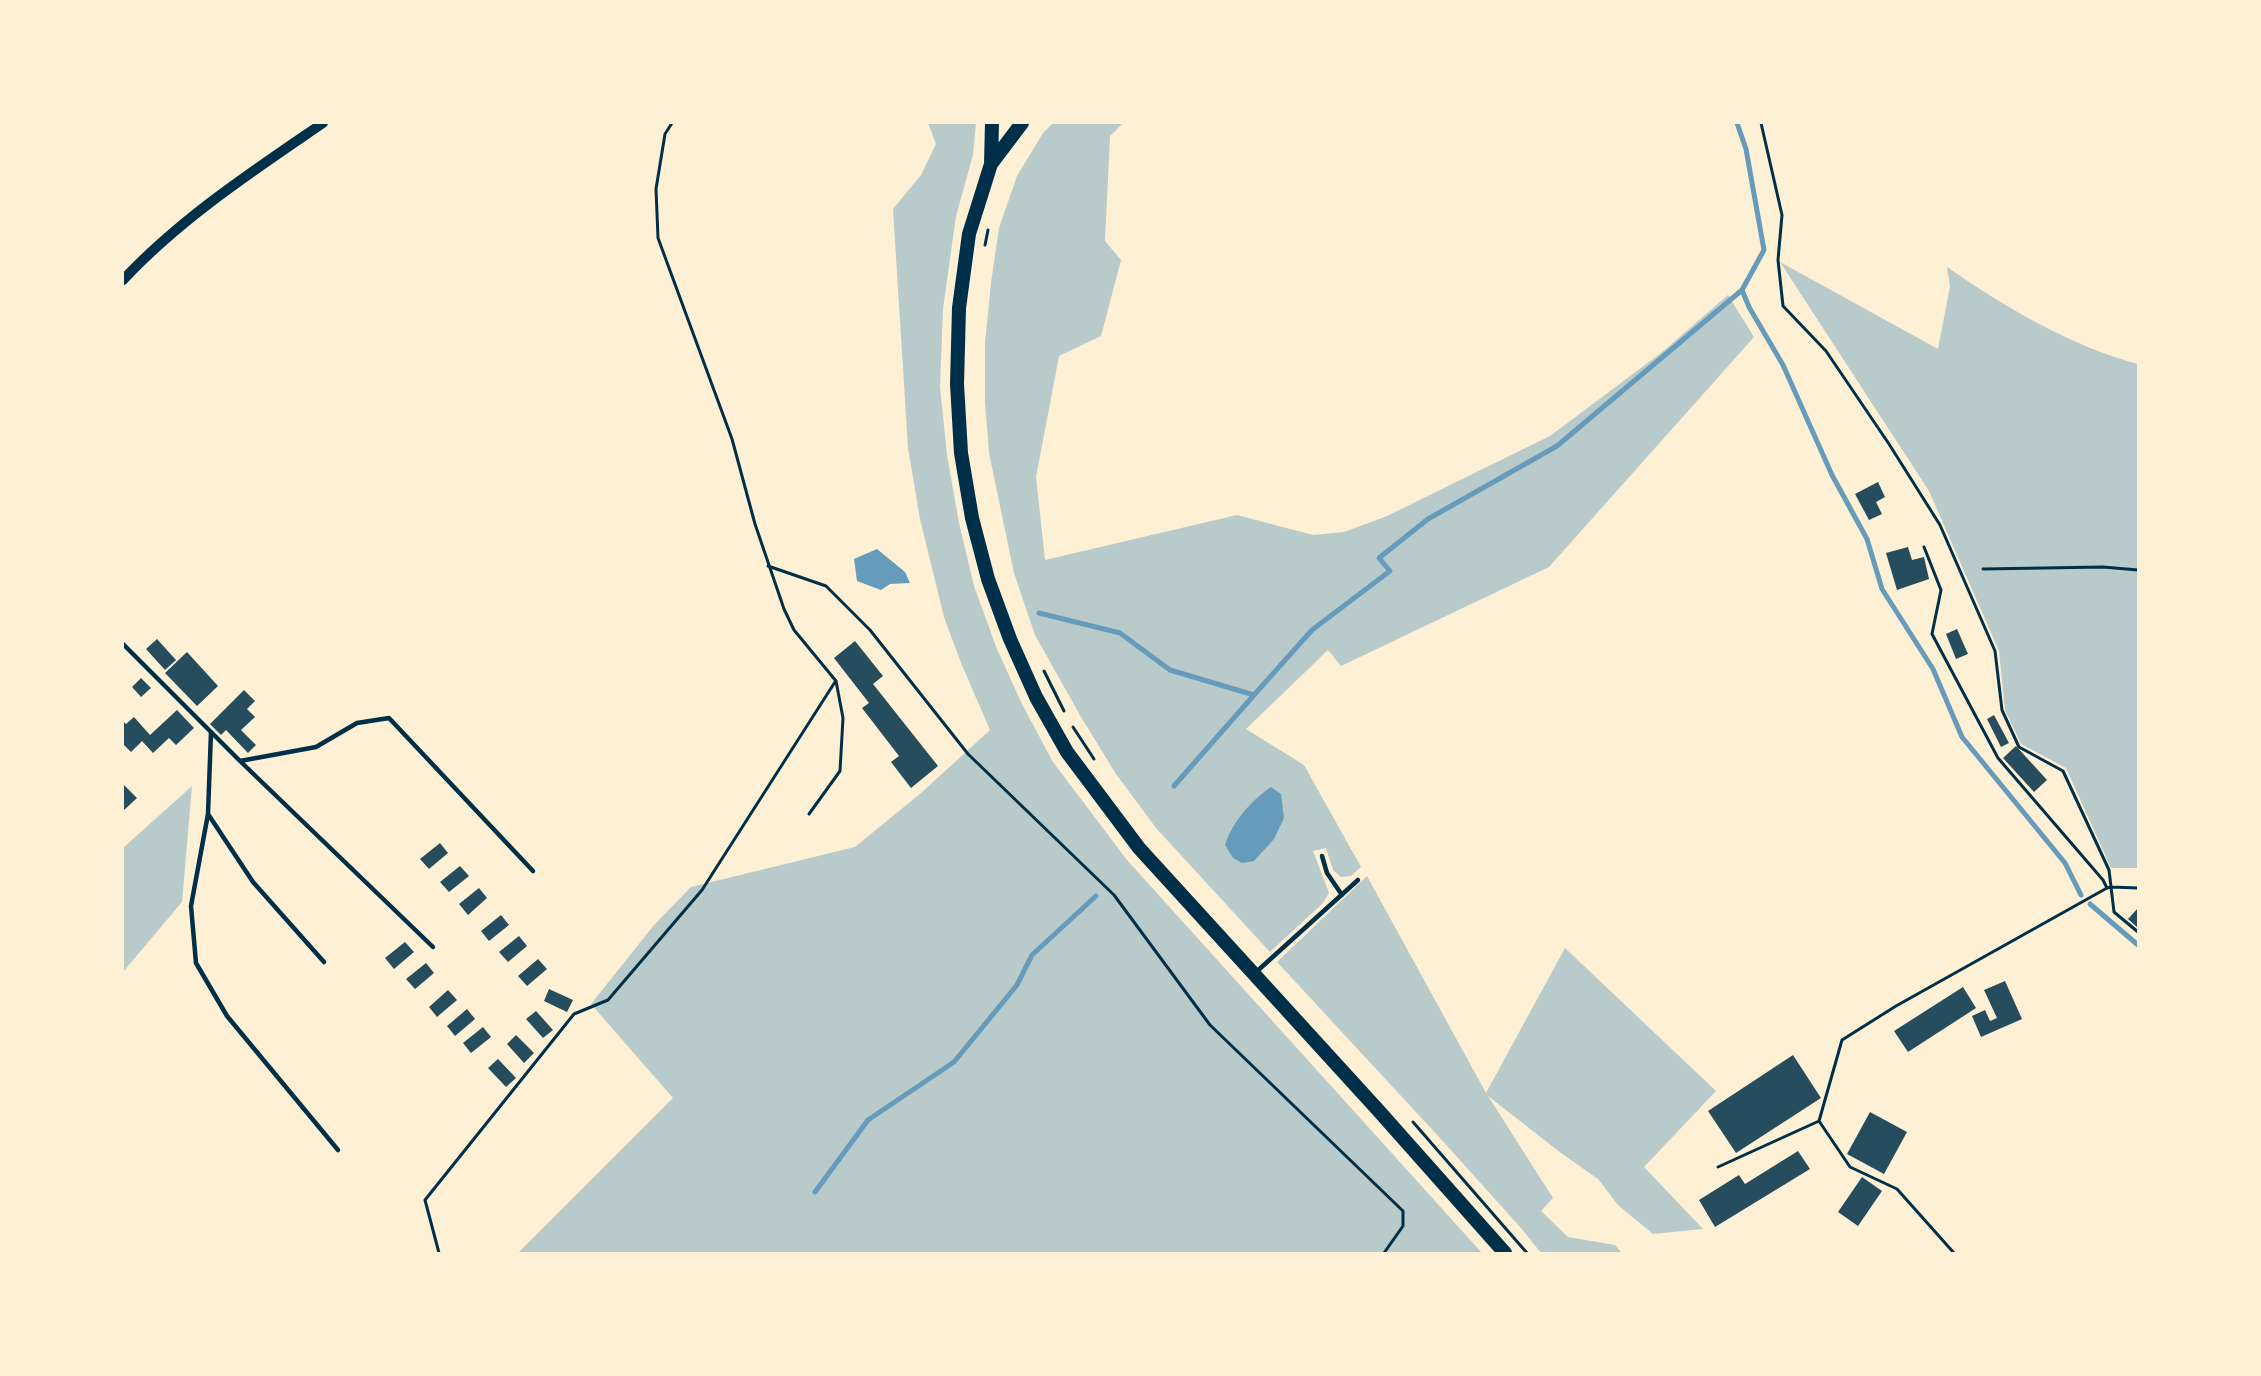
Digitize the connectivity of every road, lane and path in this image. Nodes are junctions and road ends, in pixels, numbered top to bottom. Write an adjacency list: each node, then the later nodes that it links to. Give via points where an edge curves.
1 (323, 123): 9 (street, via 195,214)
2 (672, 123): 11 (path, via 665,134 656,189 658,238 732,439)
3 (992, 123): 6 (main road)
4 (1022, 123): 6 (main road)
5 (1761, 123): 27 (path, via 1782,215 1778,260 1783,306 1826,351 1940,525 1995,651 2002,710 2019,747 2063,771 2109,870)
6 (991, 165): 33 (main road, via 969,234 959,308 957,384 972,518 988,579 1036,697 1067,752 1139,848)
7 (989, 228): 8 (path)
8 (984, 250)
9 (123, 280)
10 (1924, 547): 27 (path, via 1941,590 1932,634 1992,747)
11 (768, 566): 16 (path, via 794,630); 39 (path, via 826,586 870,630 968,754 1114,895 1210,1025 1403,1211 1403,1226)
12 (1983, 569): 13 (path)
13 (2138, 570)
14 (123, 644): 19 (lane)
15 (1043, 670): 17 (path)
16 (836, 681): 23 (path, via 843,718 840,771); 38 (path, via 702,890 608,1000 574,1014 425,1200)
17 (1064, 711)
18 (1070, 722): 20 (path)
19 (211, 732): 21 (lane); 22 (lane)
20 (1095, 760)
21 (240, 761): 25 (lane, via 316,747 357,723 389,718); 31 (lane)
22 (208, 813): 32 (lane, via 253,882); 36 (lane, via 191,906 196,963 227,1016)
23 (808, 814)
24 (1322, 856): 29 (lane, via 1327,873)
25 (533, 871)
26 (1359, 880): 29 (lane)
27 (2109, 887): 28 (path); 30 (path, via 2114,912); 35 (path, via 1842,1040)
28 (2138, 888)
29 (1342, 895): 33 (lane)
30 (2138, 932)
31 (433, 947)
32 (324, 962)
33 (1253, 975): 40 (main road)
34 (1409, 1118): 41 (path)
35 (1819, 1121): 37 (path); 42 (path, via 1850,1167 1897,1189)
36 (338, 1150)
37 (1718, 1167)
38 (439, 1253)
39 (1383, 1253)
40 (1505, 1253)
41 (1527, 1253)
42 (1954, 1253)

